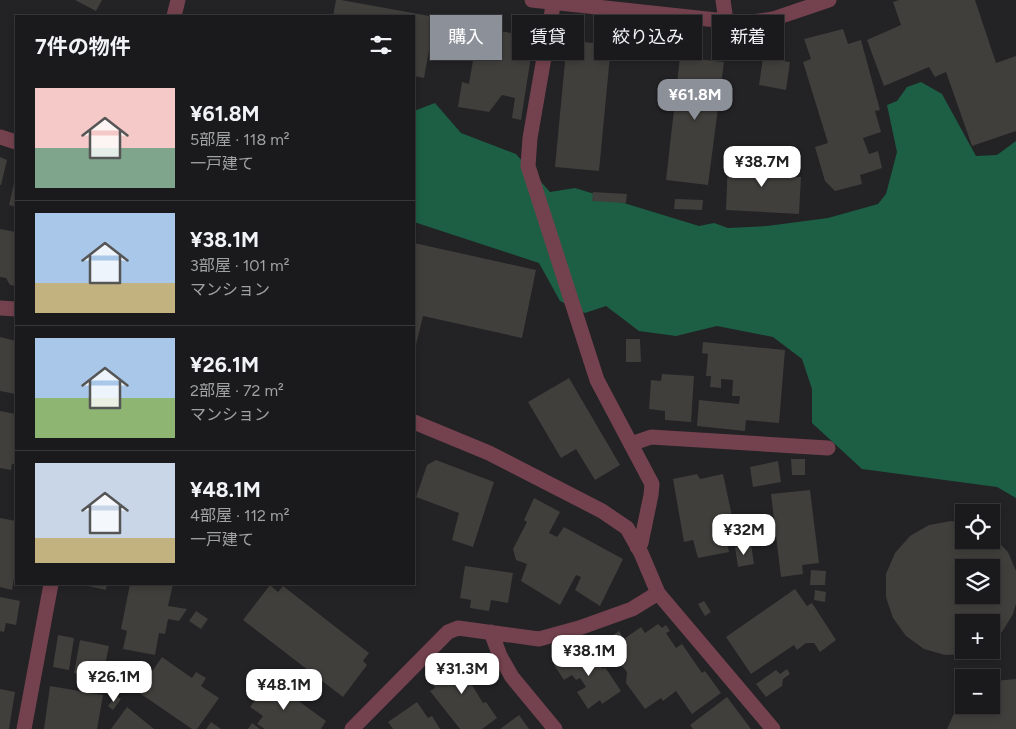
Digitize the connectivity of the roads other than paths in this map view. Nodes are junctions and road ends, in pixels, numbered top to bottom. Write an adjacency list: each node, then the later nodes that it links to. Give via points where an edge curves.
1 (178, 0): 6 (street)
2 (532, 0): 5 (street)
3 (723, 0): 7 (street)
4 (829, 0): 8 (street)
5 (554, 1): 9 (street); 15 (street, via 528,166 596,380)
6 (174, 15)
7 (725, 15)
8 (784, 15)
9 (712, 19)
10 (0, 137): 11 (street)
11 (15, 142)
12 (0, 308): 13 (street)
13 (15, 309)
14 (415, 422): 17 (street, via 489,453 602,510 627,528)
15 (631, 444): 16 (street, via 650,437); 17 (street, via 652,484 641,543)
16 (828, 448)
17 (637, 547): 19 (street)
18 (51, 585): 21 (street)
19 (658, 593): 20 (street, via 632,609 539,639); 24 (street)
20 (491, 632): 22 (street, via 458,628 448,632); 23 (street, via 512,677)
21 (24, 729)
22 (352, 729)
23 (555, 729)
24 (773, 729)

